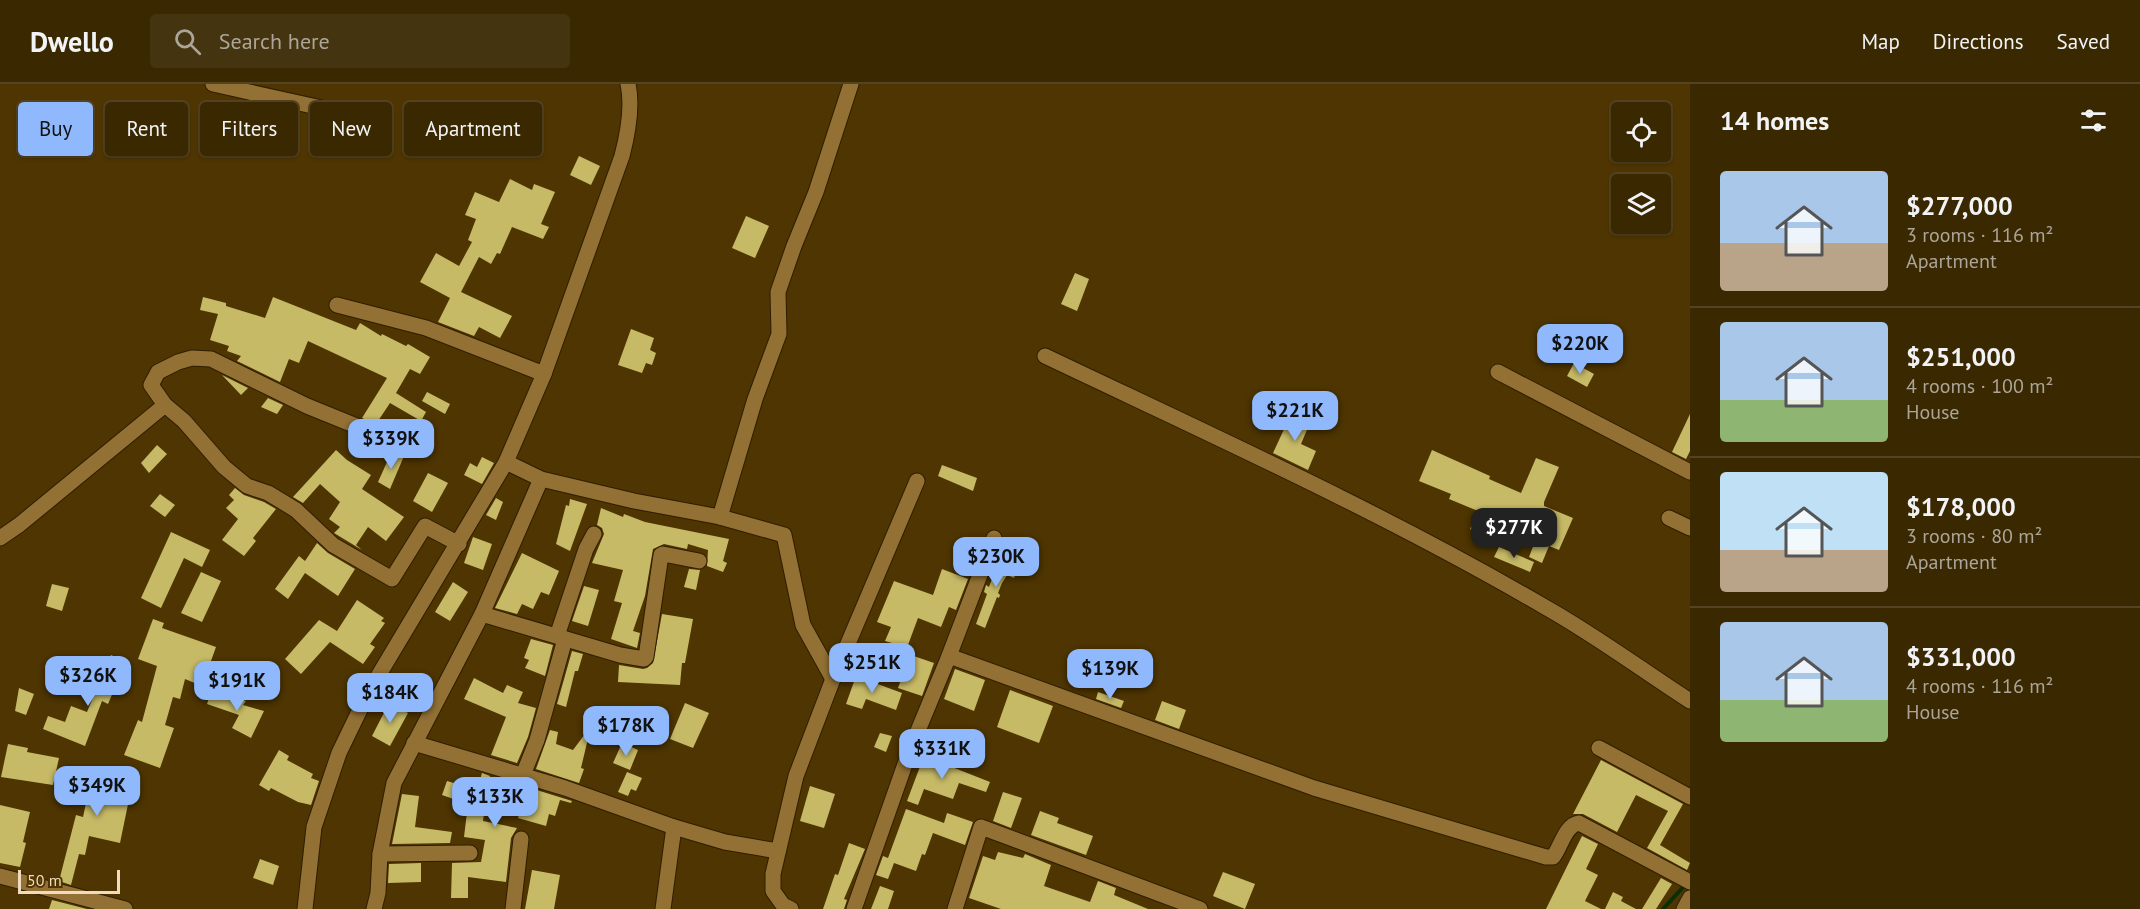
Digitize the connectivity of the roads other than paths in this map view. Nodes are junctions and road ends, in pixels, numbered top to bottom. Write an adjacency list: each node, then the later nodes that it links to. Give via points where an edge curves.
1 (213, 84): 4 (street)
2 (628, 84): 8 (street, via 628,130 622,156)
3 (851, 84): 15 (street, via 778,292 779,334)
4 (310, 105)
5 (337, 305): 8 (street, via 426,328)
6 (1045, 356): 27 (street, via 1438,547 1547,608)
7 (1498, 372): 12 (street)
8 (544, 374): 11 (street)
9 (165, 405): 10 (street, via 151,385 158,372 192,358 211,359 308,406); 19 (street); 21 (street, via 224,467 248,486 296,510 333,545 392,579 425,526)
10 (408, 447)
11 (506, 462): 13 (street); 21 (street)
12 (1690, 472)
13 (541, 479): 15 (street); 23 (street)
14 (916, 481): 26 (street)
15 (720, 517): 26 (street, via 784,535 803,625)
16 (1669, 518): 17 (street)
17 (1690, 528)
18 (594, 534): 24 (street, via 586,549)
19 (0, 538)
20 (994, 538): 25 (street)
21 (459, 544): 41 (street, via 368,693 339,753 314,827)
22 (699, 561): 24 (street, via 663,554 659,558 644,659)
23 (482, 614): 24 (street); 28 (street)
24 (561, 638): 30 (street, via 537,740)
25 (949, 656): 38 (street, via 1314,788 1546,857 1553,857 1570,828 1579,823); 46 (street, via 910,750)
26 (833, 679): 34 (street, via 796,776)
27 (1690, 701)
28 (414, 743): 30 (street); 35 (street, via 394,783)
29 (1599, 748): 31 (street)
30 (523, 775): 32 (street)
31 (1690, 797)
32 (674, 827): 34 (street, via 725,842); 44 (street)
33 (521, 839): 43 (street)
34 (778, 851): 45 (street, via 773,891)
35 (380, 854): 36 (street); 42 (street)
36 (470, 854)
37 (0, 876): 40 (street)
38 (1684, 879)
39 (1690, 898): 49 (street)
40 (125, 909)
41 (305, 909)
42 (374, 909)
43 (513, 909)
44 (663, 909)
45 (791, 909)
46 (854, 909)
47 (956, 909): 48 (street, via 981,826)
48 (1200, 909)
49 (1684, 909)

